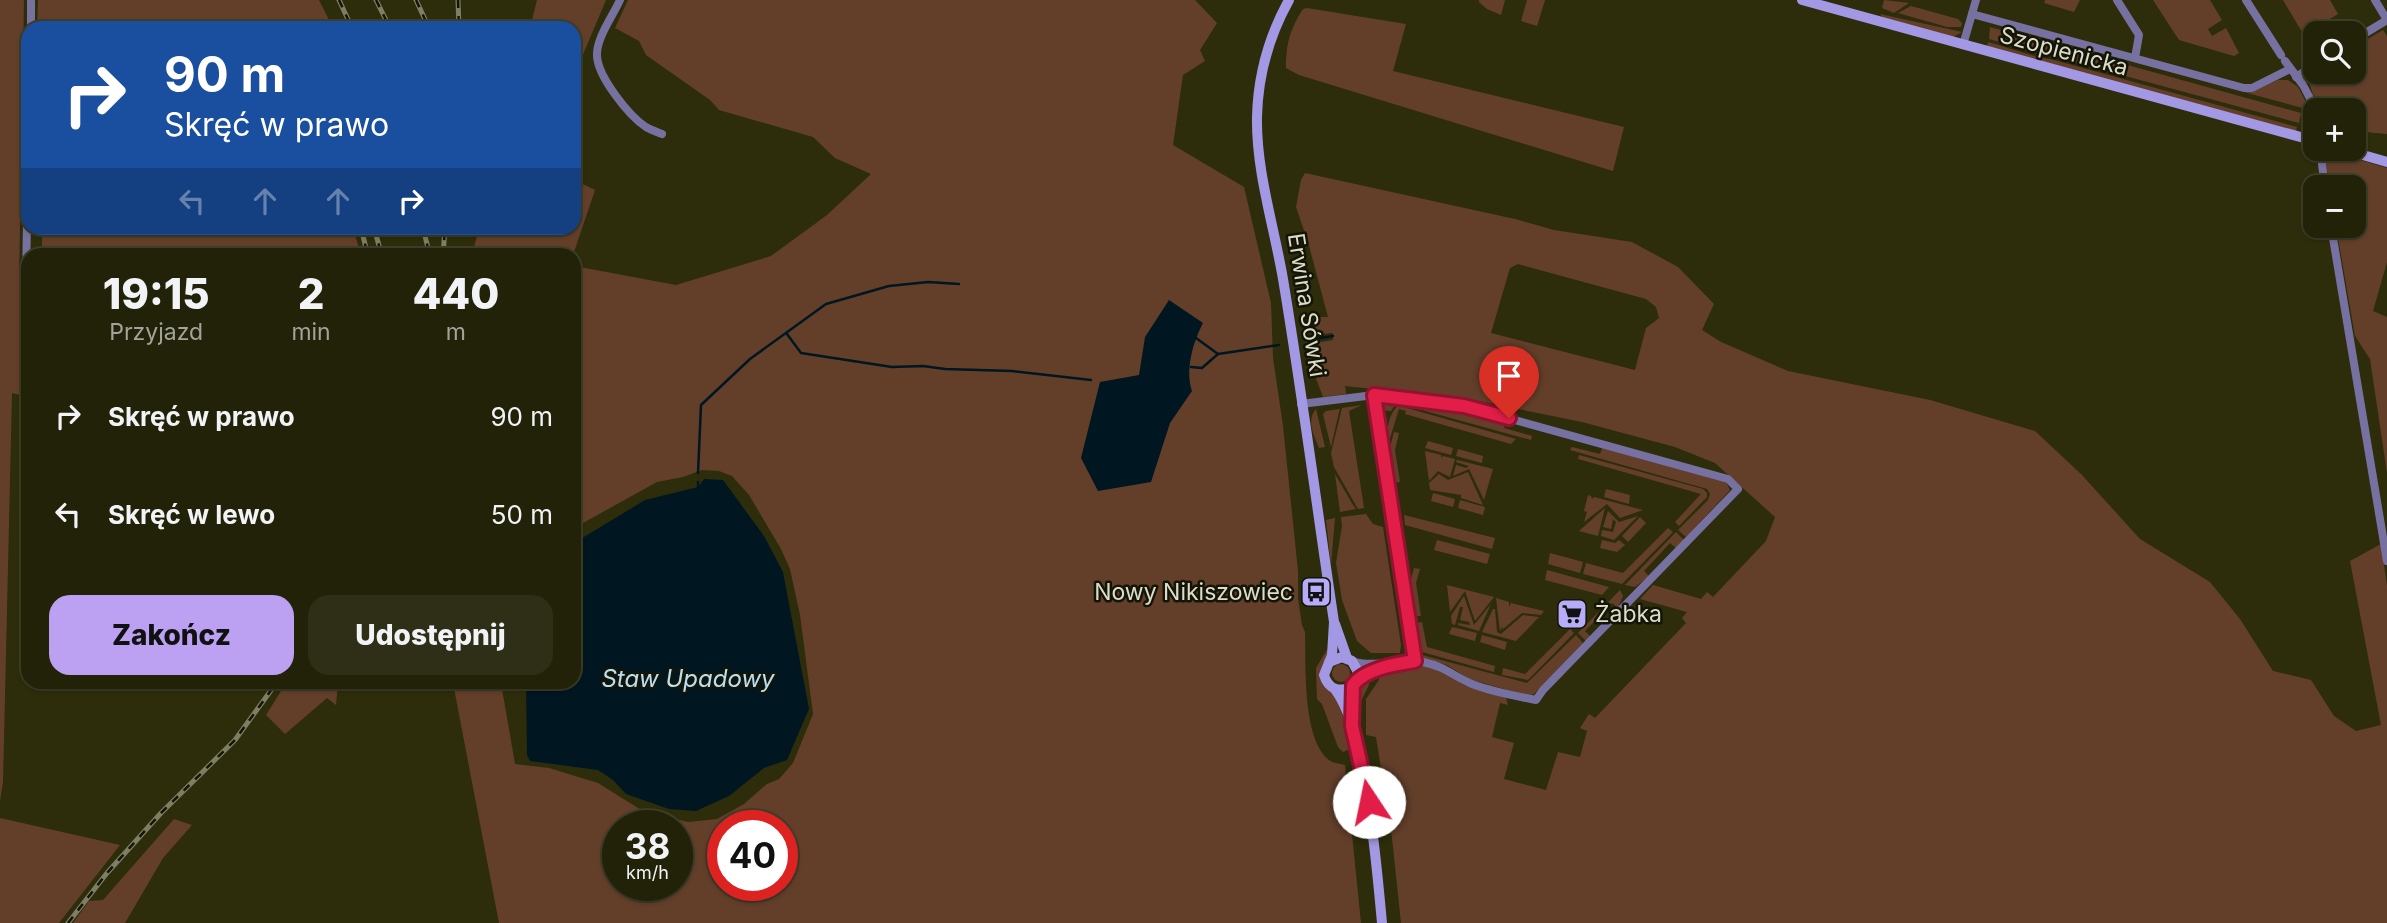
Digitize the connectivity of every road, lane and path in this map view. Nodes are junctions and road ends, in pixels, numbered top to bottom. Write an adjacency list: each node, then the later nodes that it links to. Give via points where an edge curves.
1 (31, 0): 11 (street)
2 (620, 0): 19 (street, via 599,42 599,63 611,89 631,113)
3 (1289, 0): 25 (street, Erwina Sówki, via 1265,59 1257,124)
4 (1802, 0): 13 (street, Szopienicka)
5 (1976, 0): 9 (street)
6 (2117, 0): 14 (street, via 2139,35)
7 (2246, 0): 15 (street)
8 (2375, 0): 10 (street)
9 (1972, 14): 13 (street); 14 (street)
10 (2387, 20): 12 (street)
11 (31, 21)
12 (2366, 33)
13 (1963, 45): 20 (street, Szopienicka)
14 (2135, 58): 15 (street, via 2248,89)
15 (2285, 61): 17 (street)
16 (2303, 73): 17 (street)
17 (2297, 77): 18 (street)
18 (2309, 98)
19 (662, 134)
20 (2303, 138)
21 (2366, 156): 22 (street)
22 (2387, 162)
23 (2333, 238): 26 (street)
24 (1374, 395): 25 (street); 29 (street); 29 (street, via 1464,406 1728,479 1738,489 1536,701 1474,685 1446,668)
25 (1301, 404): 27 (street, Erwina Sówki)
26 (2387, 561)
27 (1334, 622): 28 (street, Erwina Sówki); 30 (street, Erwina Sówki)
28 (1350, 660): 30 (street, via 1337,657); 31 (street); 32 (street, via 1357,668)
29 (1415, 661): 31 (street)
30 (1329, 662): 33 (street, via 1324,675)
31 (1392, 664): 32 (street)
32 (1354, 683): 33 (street, via 1344,690); 34 (street)
33 (1335, 689): 34 (street)
34 (1352, 726): 35 (street, via 1373,832)
35 (1382, 923)

